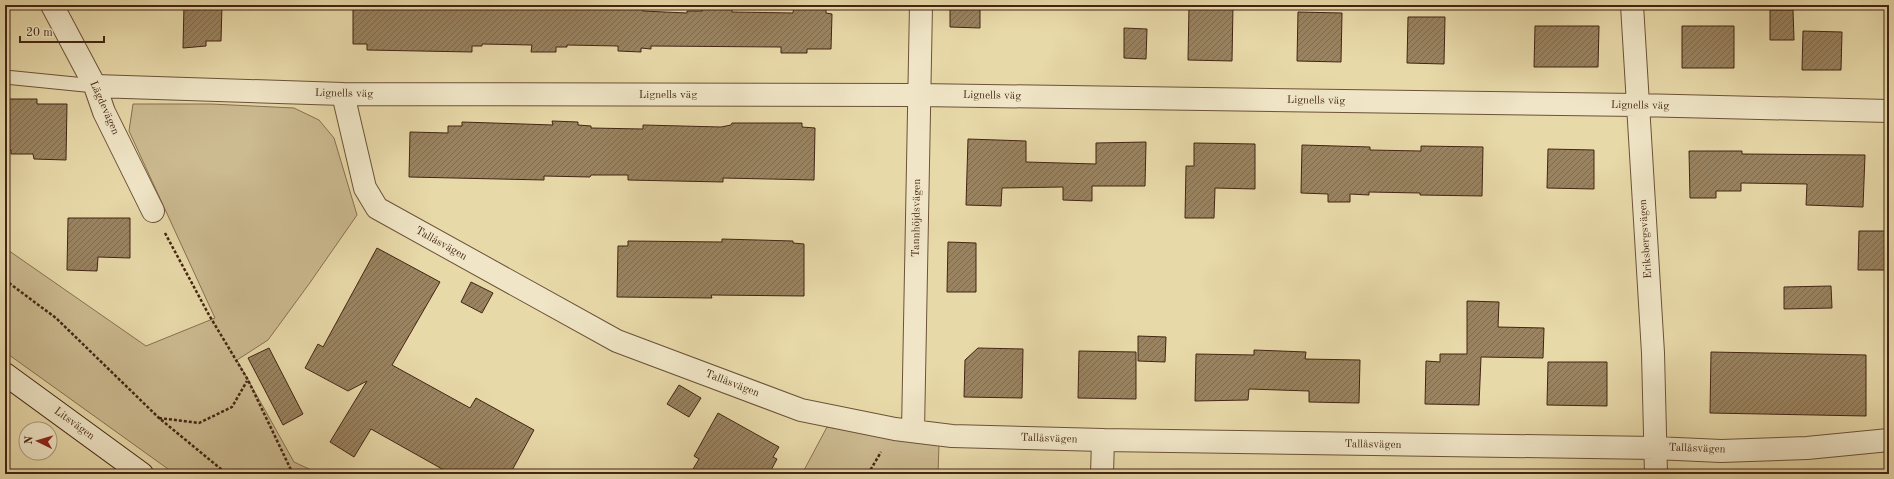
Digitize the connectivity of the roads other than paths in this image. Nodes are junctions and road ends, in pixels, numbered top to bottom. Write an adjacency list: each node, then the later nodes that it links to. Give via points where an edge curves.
1 (52, 5): 5 (street, Lägdevägen)
2 (921, 5): 7 (street, Tannhöjdsvägen)
3 (1632, 5): 8 (street, Eriksbergsvägen)
4 (5, 77): 5 (lane)
5 (95, 86): 6 (street, Lignells väg); 10 (street, Lägdevägen, via 104,112)
6 (344, 94): 7 (street, Lignells väg); 12 (street, Tallåsvägen, via 365,188 377,208 617,341 801,410)
7 (919, 95): 8 (street, Lignells väg); 12 (street, Tannhöjdsvägen)
8 (1637, 105): 9 (street, Lignells väg); 15 (street, Eriksbergsvägen, via 1653,353)
9 (1889, 111)
10 (153, 211)
11 (5, 374): 16 (street, Litsvägen)
12 (913, 431): 13 (street, Tallåsvägen, via 952,436)
13 (1102, 440): 15 (street, Tallåsvägen); 17 (street)
14 (1889, 440): 15 (street, Tallåsvägen, via 1807,448 1720,451)
15 (1654, 448): 18 (street, Eriksbergsvägen)
16 (142, 474)
17 (1102, 474)
18 (1656, 474)

